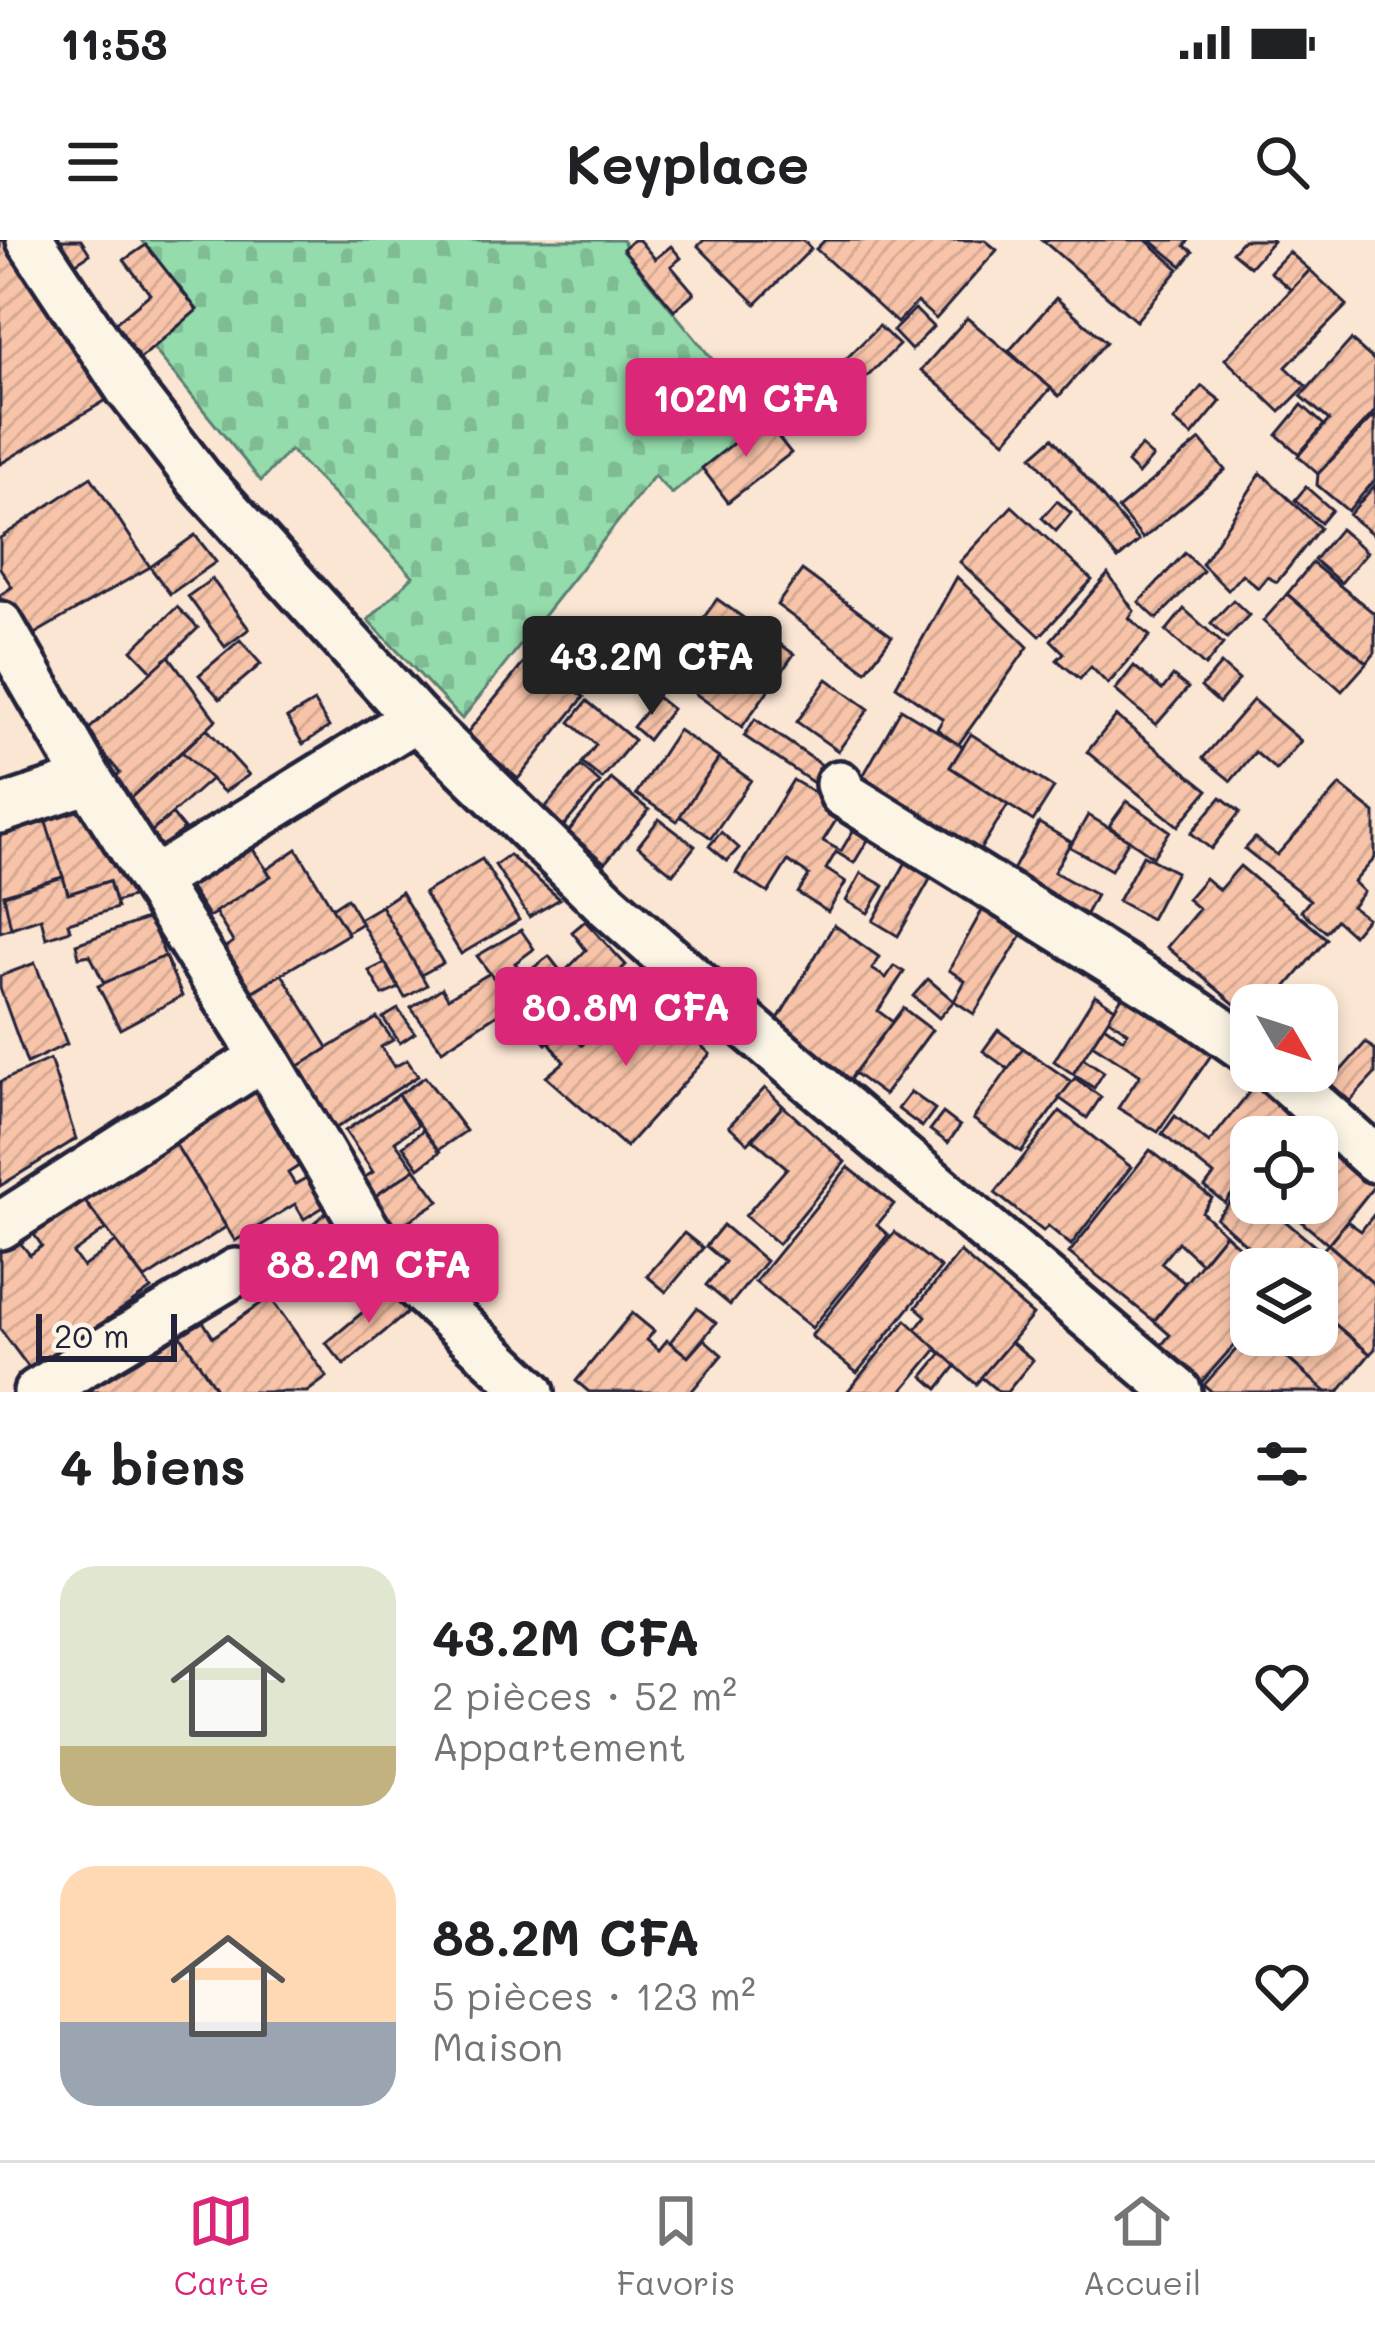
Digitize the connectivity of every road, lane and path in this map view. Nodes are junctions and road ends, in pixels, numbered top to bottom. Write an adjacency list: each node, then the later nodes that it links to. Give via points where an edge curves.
1 (30, 240): 3 (street, via 199,479)
2 (0, 625): 4 (street)
3 (416, 718): 7 (street); 14 (street, via 608,905)
4 (89, 780): 6 (street); 7 (street)
5 (839, 784): 8 (street, via 842,794)
6 (0, 810)
7 (154, 880): 9 (street)
8 (1230, 1037)
9 (264, 1057): 12 (street); 16 (street, via 367,1231)
10 (1300, 1092): 11 (street)
11 (1375, 1159)
12 (0, 1226)
13 (236, 1272): 15 (street)
14 (1148, 1383)
15 (37, 1392)
16 (531, 1392)

